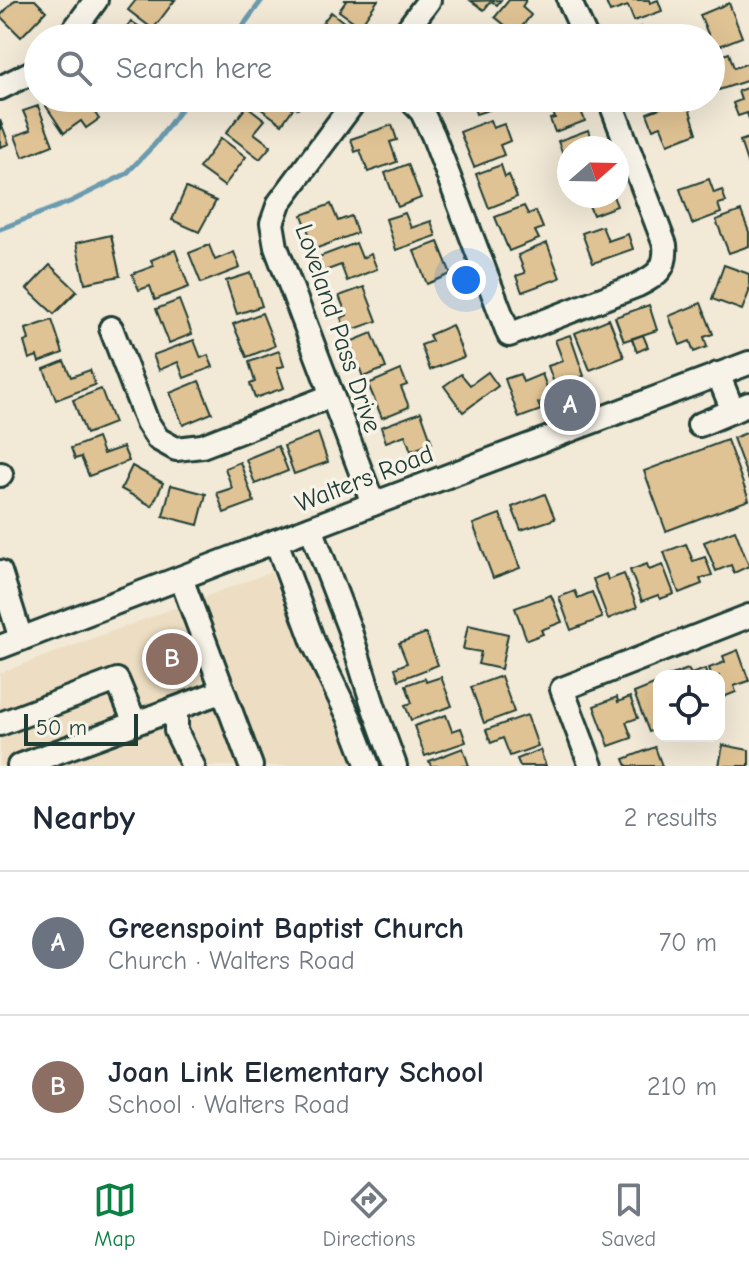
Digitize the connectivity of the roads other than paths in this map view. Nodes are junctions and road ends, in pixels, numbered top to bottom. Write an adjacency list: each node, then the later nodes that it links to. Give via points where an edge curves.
1 (96, 0): 4 (street)
2 (429, 0): 5 (street)
3 (569, 0): 6 (street)
4 (78, 24)
5 (411, 24)
6 (580, 24)
7 (24, 76): 8 (street)
8 (0, 88)
9 (347, 112): 15 (street, Loveland Pass Drive, via 279,203 272,223)
10 (422, 112): 11 (street, via 509,335 638,285 658,275 666,261 665,245)
11 (614, 112)
12 (111, 328): 15 (street, via 147,422 158,439 176,449 202,446)
13 (749, 363): 14 (street, Walters Road)
14 (718, 374): 16 (street); 18 (street, Walters Road)
15 (331, 396): 18 (street, Loveland Pass Drive)
16 (741, 407): 17 (street)
17 (699, 425)
18 (373, 504): 19 (street, Walters Road)
19 (311, 528): 20 (street, Walters Road); 33 (street)
20 (276, 541): 22 (street, Walters Road); 32 (street)
21 (0, 572): 24 (street)
22 (181, 578): 24 (street, Walters Road); 25 (street)
23 (749, 616): 34 (street, via 562,689)
24 (10, 643)
25 (223, 691): 26 (street); 31 (street)
26 (176, 709): 27 (street); 30 (street, via 176,731)
27 (135, 723): 28 (street, via 117,680); 29 (street)
28 (0, 724)
29 (19, 766)
30 (193, 766)
31 (251, 766)
32 (368, 766)
33 (395, 766)
34 (591, 766)

